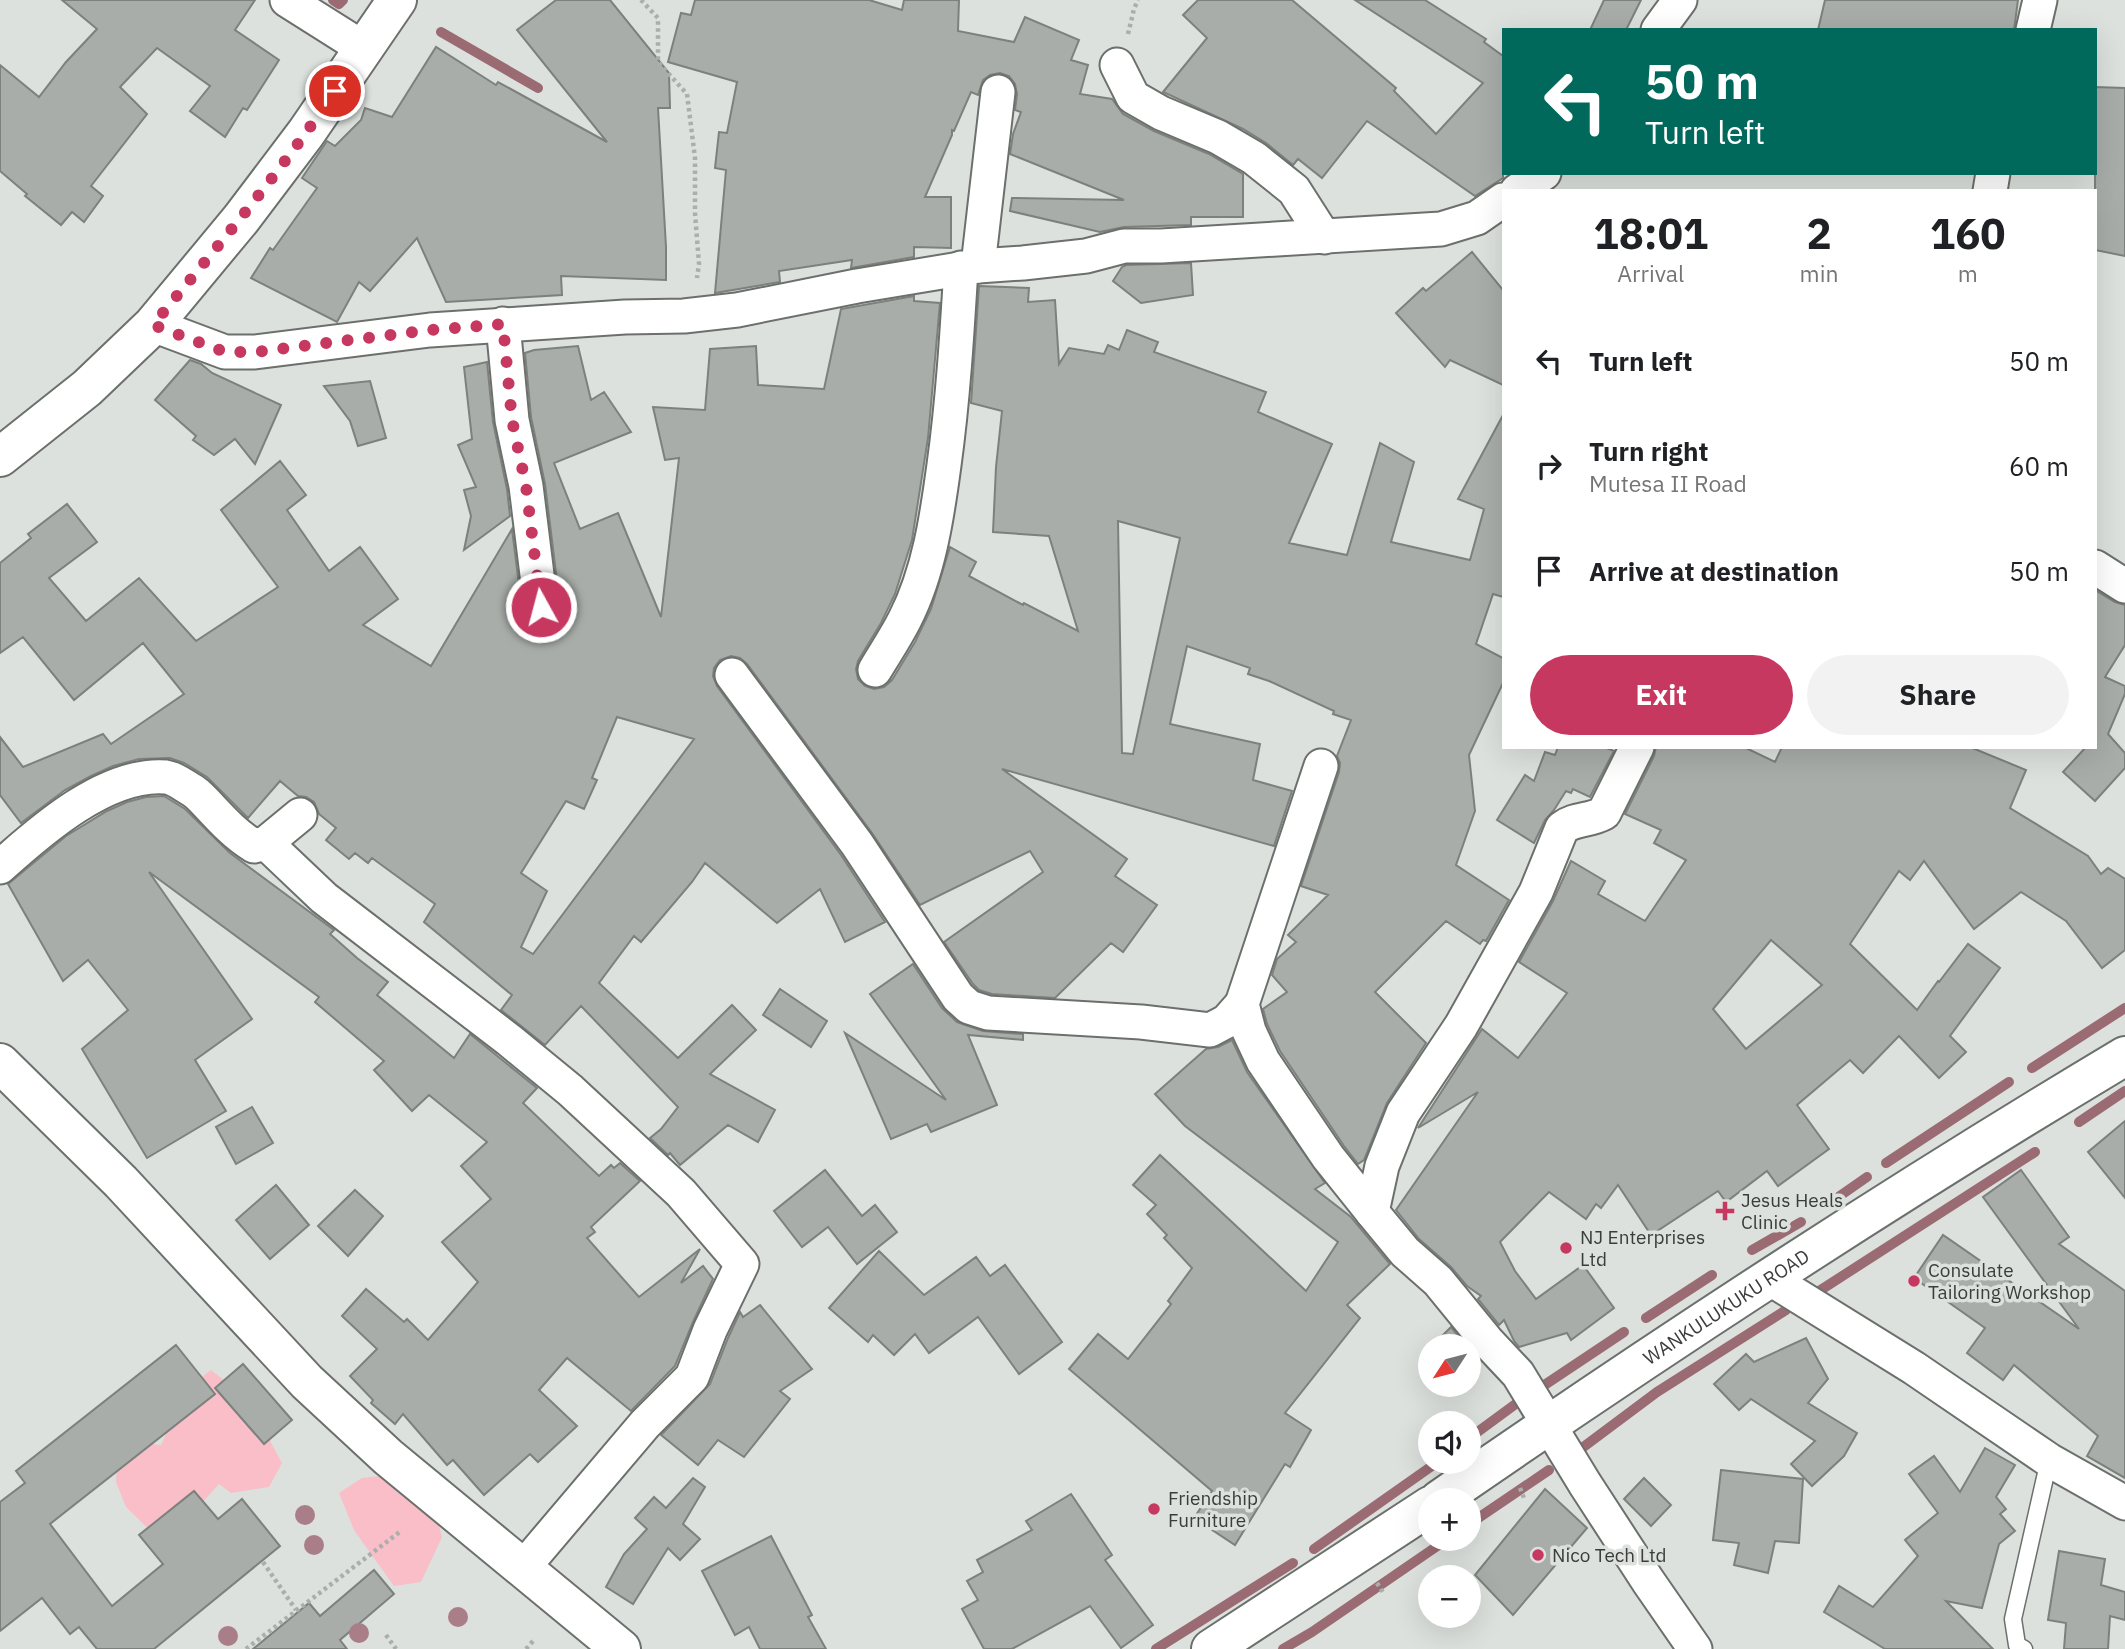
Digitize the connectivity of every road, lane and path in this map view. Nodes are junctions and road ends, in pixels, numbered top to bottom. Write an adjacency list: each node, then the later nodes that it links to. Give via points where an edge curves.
1 (287, 0): 9 (street)
2 (397, 0): 9 (street)
3 (641, 0): 17 (path, via 658,18 658,62 687,94 699,264)
4 (1139, 0): 10 (path)
5 (1680, 0): 7 (street)
6 (2040, 0): 8 (street)
7 (1659, 28)
8 (2033, 28)
9 (363, 48): 19 (street, via 298,144)
10 (1122, 52): 15 (street, via 1133,97 1254,158 1293,190)
11 (998, 92): 16 (street)
12 (1541, 175): 13 (street)
13 (1520, 189)
14 (1502, 201): 15 (street, via 1477,218 1441,229)
15 (1324, 236): 16 (street, via 1124,246 1086,256)
16 (970, 267): 17 (street); 24 (street, via 932,542 905,618)
17 (693, 315): 18 (street)
18 (503, 324): 19 (street, via 255,352 225,352); 23 (street, via 512,420 526,486)
19 (153, 325): 20 (street, via 87,387)
20 (0, 457)
21 (2097, 568): 22 (street)
22 (2125, 586)
23 (541, 607)
24 (875, 670)
25 (732, 676): 31 (street, via 857,844 969,1007 988,1013 1210,1030 1227,1021)
26 (1636, 749): 34 (street, via 1604,813 1570,821 1562,828 1536,892 1461,1026 1403,1114 1382,1166)
27 (1321, 765): 31 (street)
28 (300, 814): 29 (street)
29 (265, 843): 30 (street, via 254,846 245,841 194,790 169,777 137,779 104,790 82,804); 43 (street, via 324,898 570,1090 681,1193 742,1264 692,1377 645,1424)
30 (0, 867)
31 (1242, 1004): 34 (street, via 1263,1062)
32 (2125, 1056): 35 (street, WANKULUKUKU ROAD)
33 (0, 1063): 43 (street, via 121,1182 307,1382 388,1457)
34 (1372, 1212): 36 (street, via 1405,1252 1438,1280 1518,1374)
35 (1769, 1278): 36 (street, WANKULUKUKU ROAD); 37 (street, via 1914,1368)
36 (1549, 1423): 38 (street, WANKULUKUKU ROAD); 52 (street)
37 (2049, 1460): 39 (street); 53 (lane, via 2013,1619 2017,1645)
38 (1456, 1488)
39 (2125, 1503)
40 (1418, 1514): 47 (street)
41 (401, 1531): 44 (path)
42 (263, 1562): 44 (path)
43 (523, 1569): 51 (street)
44 (296, 1610): 48 (path)
45 (386, 1635): 49 (path)
46 (533, 1642): 50 (path)
47 (1223, 1646)
48 (246, 1649)
49 (396, 1649)
50 (526, 1649)
51 (621, 1649)
52 (1695, 1649)
53 (2024, 1649)

